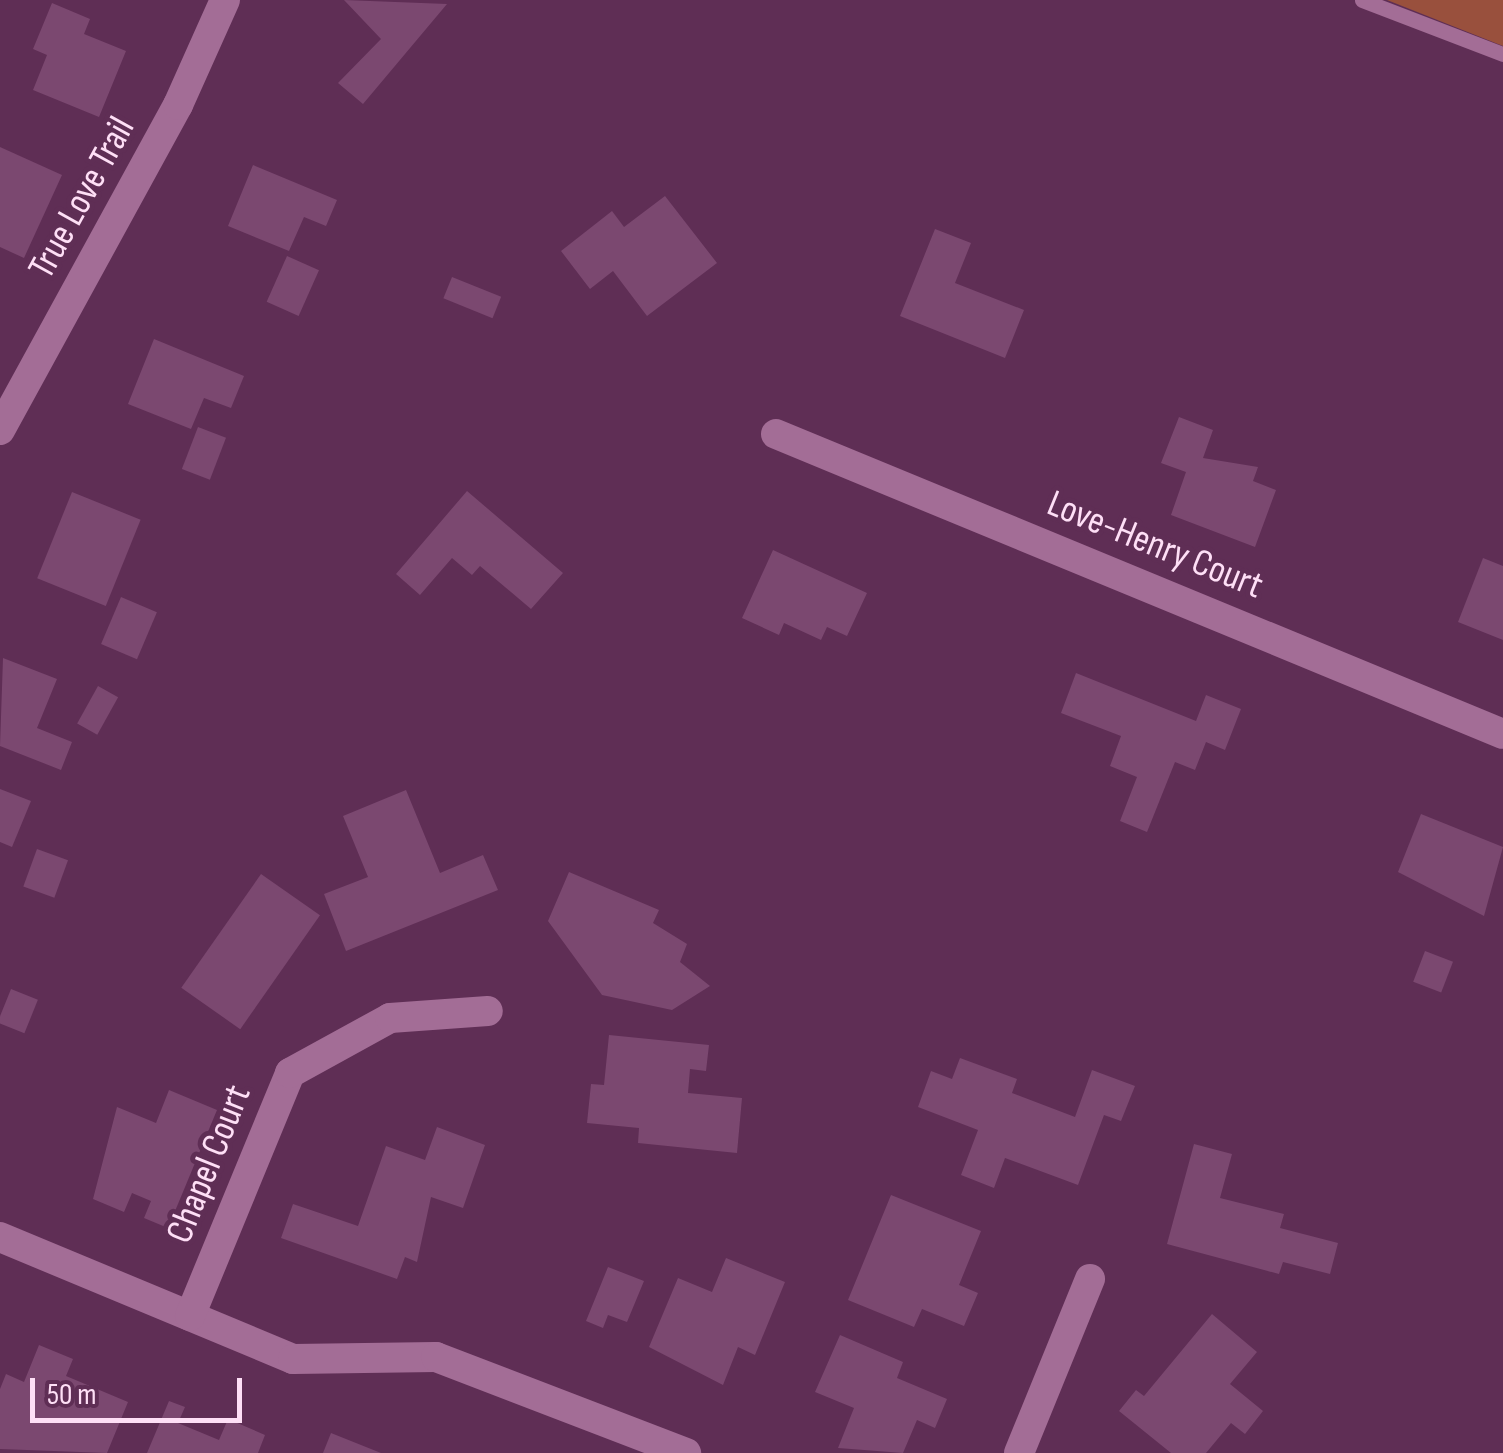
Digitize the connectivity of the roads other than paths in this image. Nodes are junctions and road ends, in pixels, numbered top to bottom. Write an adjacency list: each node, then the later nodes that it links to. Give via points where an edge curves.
1 (225, 0): 4 (street, True Love Trail, via 178,104)
2 (1362, 0): 3 (lane)
3 (1503, 54)
4 (0, 430)
5 (776, 434): 6 (street, Love-Henry Court)
6 (1503, 734)
7 (488, 1012): 10 (street, Chapel Court, via 390,1018 290,1073)
8 (0, 1237): 10 (street)
9 (1090, 1279): 12 (street)
10 (190, 1316): 11 (street, via 293,1358 436,1357)
11 (686, 1453)
12 (1019, 1453)

